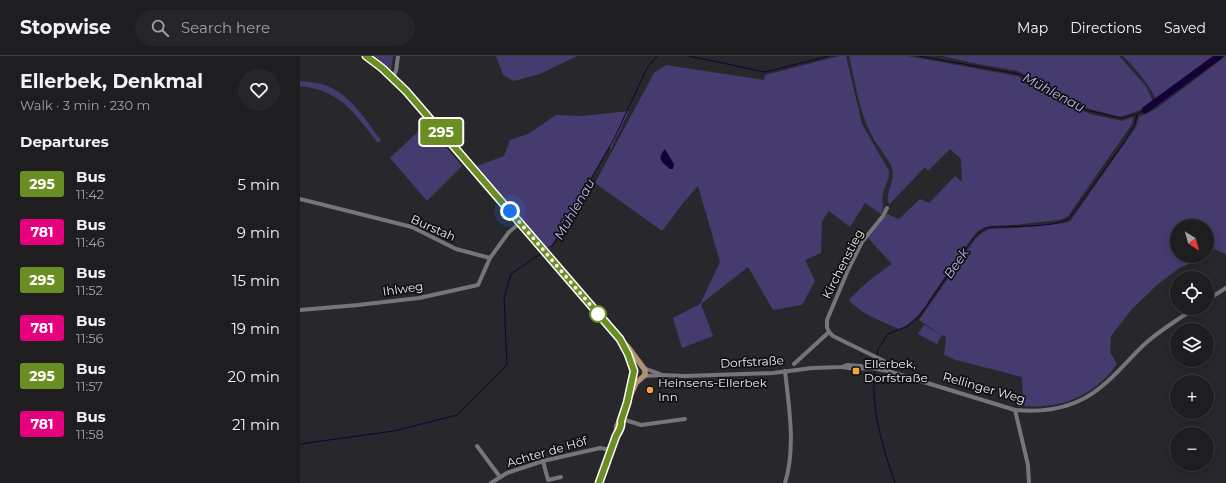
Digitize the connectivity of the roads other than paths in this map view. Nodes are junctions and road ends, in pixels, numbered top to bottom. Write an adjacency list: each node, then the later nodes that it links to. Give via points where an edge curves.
1 (366, 56): 3 (main road)
2 (398, 56): 3 (street)
3 (393, 77): 6 (main road)
4 (300, 199): 7 (street, Burstah, via 412,227 456,249)
5 (887, 208): 12 (street, Kirchenstieg, via 862,242 848,270 826,320)
6 (520, 223): 7 (street, via 509,232); 13 (main road)
7 (490, 258): 10 (street, Ihlweg, via 478,285 419,298)
8 (1226, 288): 9 (street)
9 (1214, 296)
10 (300, 310)
11 (1184, 315): 23 (street, Rellinger Weg, via 1146,342 1102,387 1085,399 1043,411)
12 (829, 332): 14 (street); 18 (street, via 884,361)
13 (620, 339): 15 (main road); 19 (main road)
14 (794, 364)
15 (643, 368): 19 (main road, via 637,367); 20 (street, Dorfstraße); 21 (main road, via 645,373)
16 (878, 369): 17 (street, Dorfstraße, via 842,367); 18 (street, Rellinger Weg)
17 (785, 371): 20 (street, Dorfstraße, via 685,376); 35 (street, via 790,461)
18 (888, 371): 23 (street, Rellinger Weg)
19 (634, 372): 21 (main road, via 636,377); 22 (main road)
20 (663, 374): 21 (street, Dorfstraße)
21 (642, 377): 22 (main road, via 636,383)
22 (627, 403): 25 (main road)
23 (1015, 410): 36 (street, via 1028,465)
24 (685, 419): 25 (street, via 641,425)
25 (621, 420): 27 (main road)
26 (477, 446): 29 (street)
27 (611, 450): 28 (street, Achter de Höf, via 600,448); 34 (main road)
28 (543, 462): 29 (street, Achter de Höf); 31 (street)
29 (500, 477): 33 (street, Achter de Höf)
30 (561, 477): 31 (street)
31 (548, 480): 32 (street)
32 (542, 482)
33 (491, 483)
34 (599, 483)
35 (785, 483)
36 (1029, 483)

